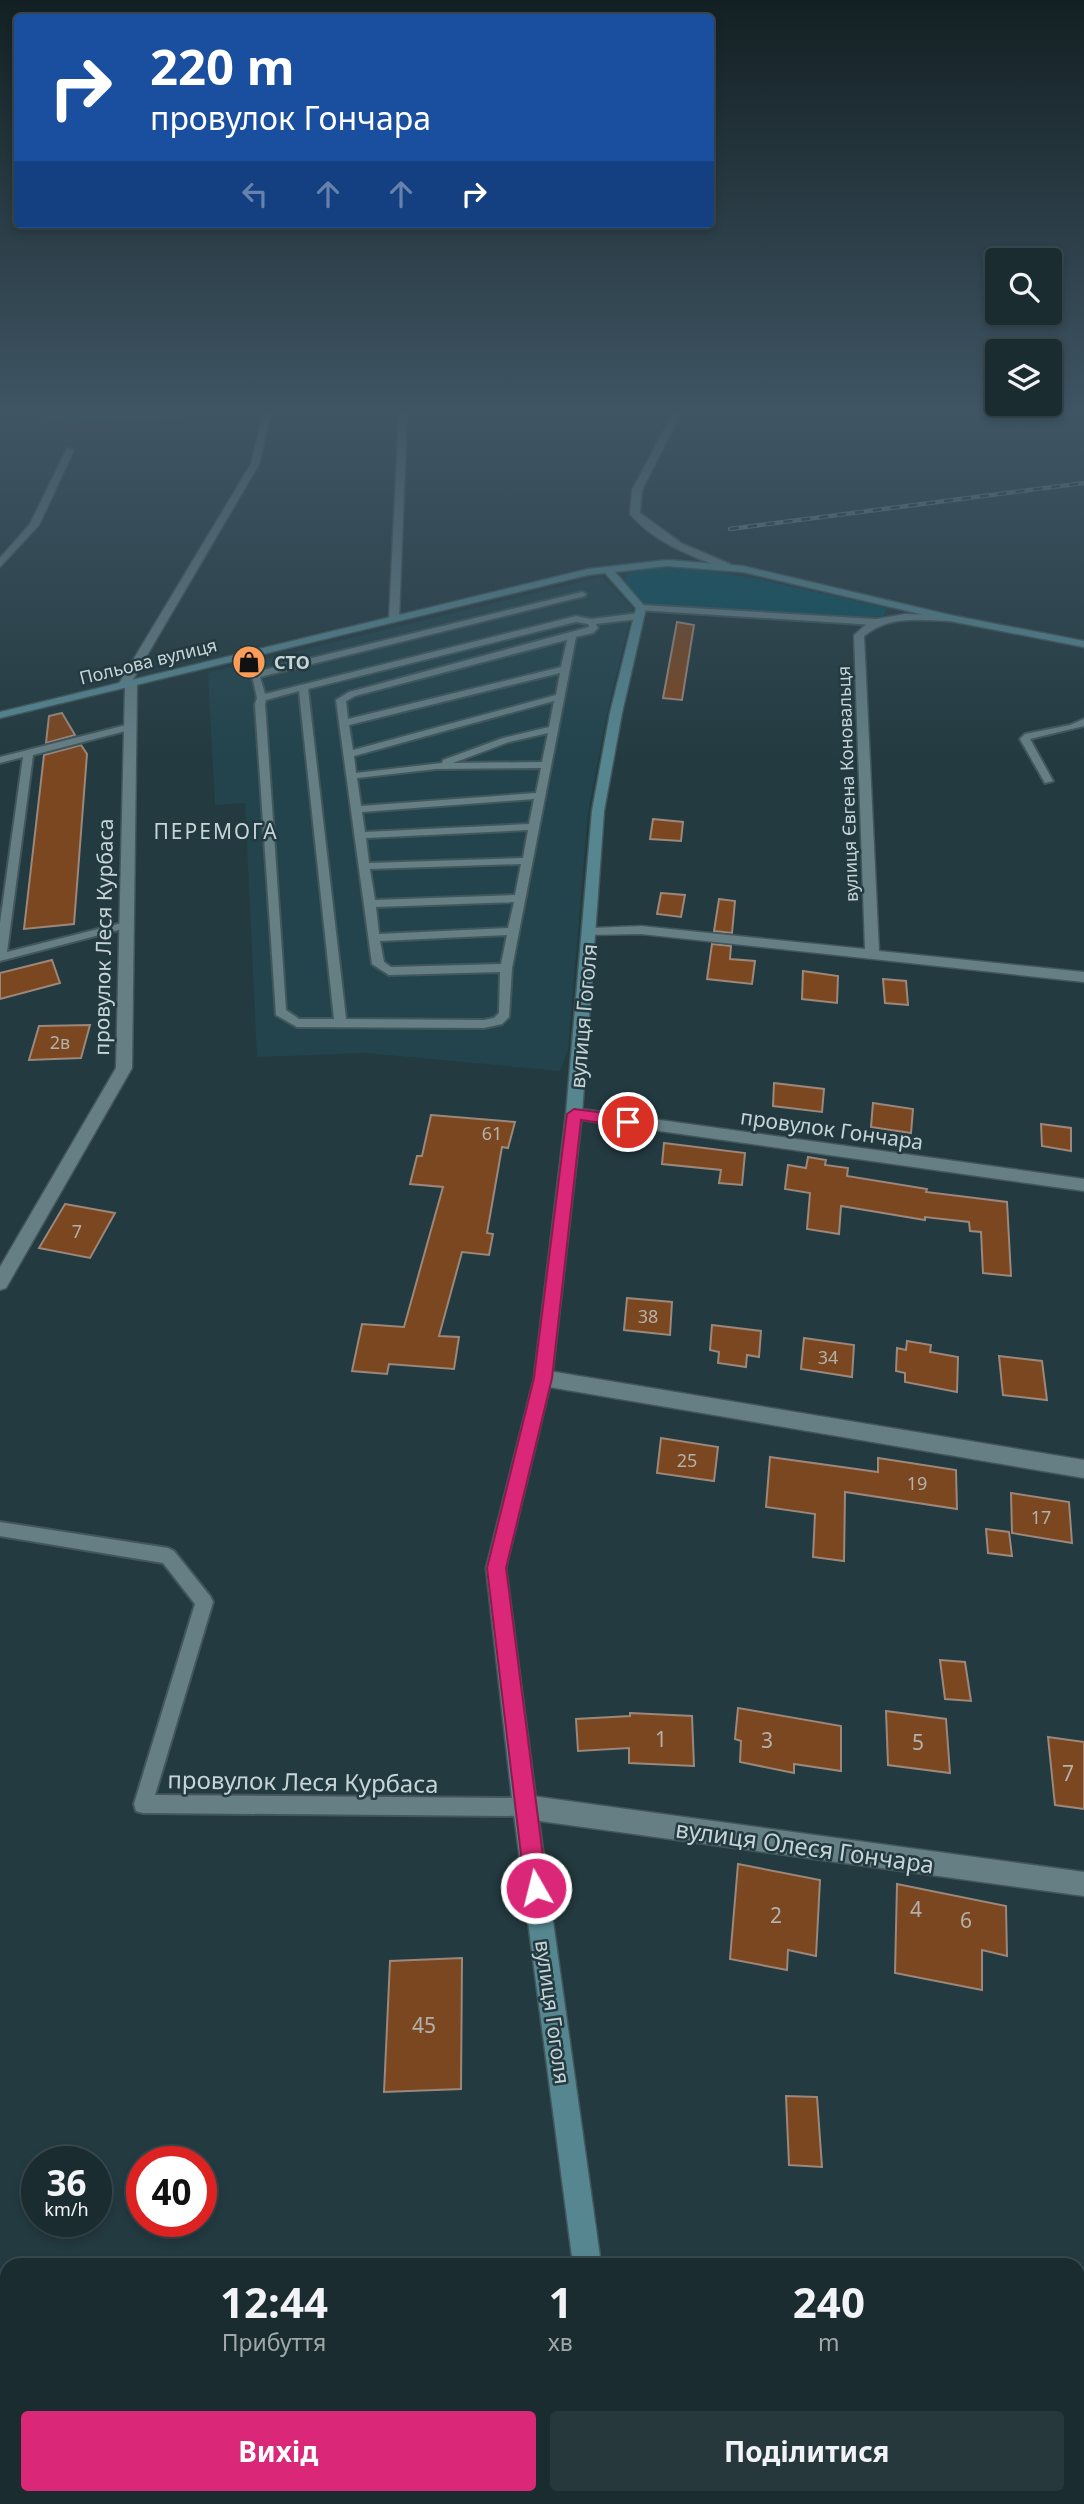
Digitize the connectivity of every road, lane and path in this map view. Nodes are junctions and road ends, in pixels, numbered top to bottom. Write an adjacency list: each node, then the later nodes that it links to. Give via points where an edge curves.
1 (30, 530): 5 (street)
2 (217, 530): 17 (street)
3 (398, 530): 11 (street)
4 (650, 530): 6 (street, via 682,550)
5 (0, 564)
6 (726, 566): 7 (street, Польова вулиця, via 667,563); 10 (street, Польова вулиця)
7 (607, 569): 9 (street); 11 (street, Польова вулиця)
8 (582, 594): 20 (lane, via 258,674)
9 (640, 612): 12 (lane); 13 (lane); 45 (street, вулиця Гоголя, via 598,811)
10 (950, 618): 13 (street); 15 (street, Польова вулиця)
11 (394, 619): 17 (street, Польова вулиця)
12 (591, 622): 14 (lane, via 594,628 590,631); 18 (lane, via 576,618)
13 (875, 622): 47 (street, вулиця Євгена Коновальця, via 859,635)
14 (572, 636): 16 (lane); 23 (lane, via 345,696 341,701)
15 (1084, 644)
16 (565, 669): 19 (lane); 23 (lane)
17 (127, 684): 21 (street, Польова вулиця); 24 (street, провулок Леся Курбаса)
18 (303, 688): 20 (lane); 51 (lane)
19 (560, 697): 25 (lane); 27 (lane)
20 (262, 698): 51 (lane, via 280,1012 297,1023)
21 (0, 715)
22 (1084, 722): 32 (lane, via 1025,740)
23 (344, 723): 27 (lane)
24 (130, 727): 26 (lane); 43 (street, провулок Леся Курбаса)
25 (555, 728): 29 (lane); 30 (lane)
26 (28, 753): 28 (lane); 37 (lane)
27 (349, 754): 31 (lane)
28 (0, 760)
29 (547, 765): 30 (lane); 33 (lane)
30 (436, 766): 31 (lane)
31 (352, 776): 34 (lane)
32 (1048, 781)
33 (541, 796): 34 (lane); 35 (lane)
34 (356, 809): 36 (lane)
35 (535, 827): 36 (lane); 39 (lane)
36 (360, 835): 40 (lane)
37 (16, 848): 38 (lane); 48 (lane)
38 (0, 853)
39 (528, 861): 40 (lane); 41 (lane)
40 (364, 866): 42 (lane)
41 (520, 898): 42 (lane); 44 (lane)
42 (369, 904): 46 (lane)
43 (126, 925): 48 (lane); 54 (street, провулок Леся Курбаса, via 124,1068)
44 (513, 931): 46 (lane); 49 (lane)
45 (591, 932): 47 (street, via 641,930); 52 (street, вулиця Гоголя)
46 (374, 938): 49 (lane, via 378,964 389,971)
47 (872, 953): 50 (street)
48 (1, 957)
49 (506, 968): 51 (lane, via 505,1014 498,1021)
50 (1084, 977)
51 (341, 1024)
52 (574, 1114): 53 (street, провулок Гончара); 55 (street, вулиця Гоголя)
53 (1084, 1185)
54 (0, 1283)
55 (543, 1378): 56 (street); 58 (street, вулиця Гоголя, via 496,1568)
56 (1084, 1469)
57 (0, 1529): 58 (lane, провулок Леся Курбаса, via 168,1556 204,1602 143,1804)
58 (525, 1808): 59 (street, вулиця Олеся Гончара); 60 (street, вулиця Гоголя)
59 (1084, 1884)
60 (586, 2258)

